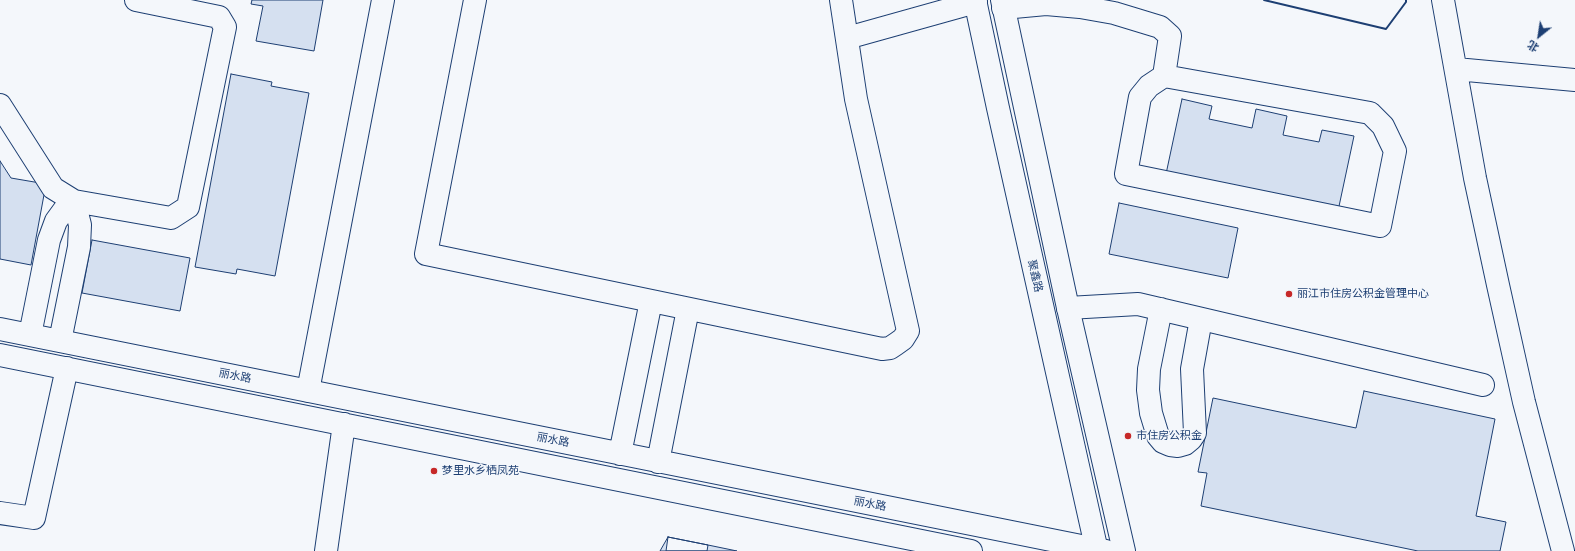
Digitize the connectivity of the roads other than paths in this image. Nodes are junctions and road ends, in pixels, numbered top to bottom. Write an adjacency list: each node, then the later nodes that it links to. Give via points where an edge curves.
1 (136, 0): 13 (street, via 219,17 225,27 188,207 171,218)
2 (383, 0): 25 (street)
3 (475, 0): 14 (street, via 426,254)
4 (841, 0): 8 (street)
5 (1443, 0): 9 (street)
6 (975, 1): 8 (street); 30 (street, 聚鑫路, via 1006,147)
7 (1002, 4): 10 (street, via 1080,7 1114,13 1160,27 1170,36); 15 (street)
8 (847, 38): 16 (street, via 856,99 908,330 903,339 890,348 882,349)
9 (1456, 69): 11 (street); 34 (street, via 1498,286)
10 (1164, 76): 10 (street, via 1149,86 1140,97 1126,174 1380,226 1395,152 1383,126 1370,113)
11 (1575, 80)
12 (0, 105): 13 (street, via 53,188)
13 (74, 201): 20 (street, via 56,221 49,240); 21 (street, via 80,226 79,247)
14 (651, 301): 16 (street); 27 (street)
15 (1068, 308): 17 (street, via 1138,304); 33 (street)
16 (688, 309): 28 (street)
17 (1161, 309): 18 (street); 18 (street, via 1149,368 1148,390 1158,436 1170,445 1185,444 1195,433 1192,369)
18 (1201, 319): 24 (street)
19 (0, 329): 20 (street, 丽水路)
20 (30, 335): 21 (street, 丽水路)
21 (60, 341): 25 (street, 丽水路)
22 (0, 355): 23 (street)
23 (66, 368): 26 (street); 29 (street, via 34,518)
24 (1483, 385)
25 (308, 391): 27 (street, 丽水路)
26 (344, 424): 31 (street); 32 (street)
27 (620, 454): 28 (street, 丽水路)
28 (658, 462): 30 (street, 丽水路)
29 (0, 513)
30 (1100, 550)
31 (326, 551)
32 (971, 551)
33 (1124, 551)
34 (1562, 551)

